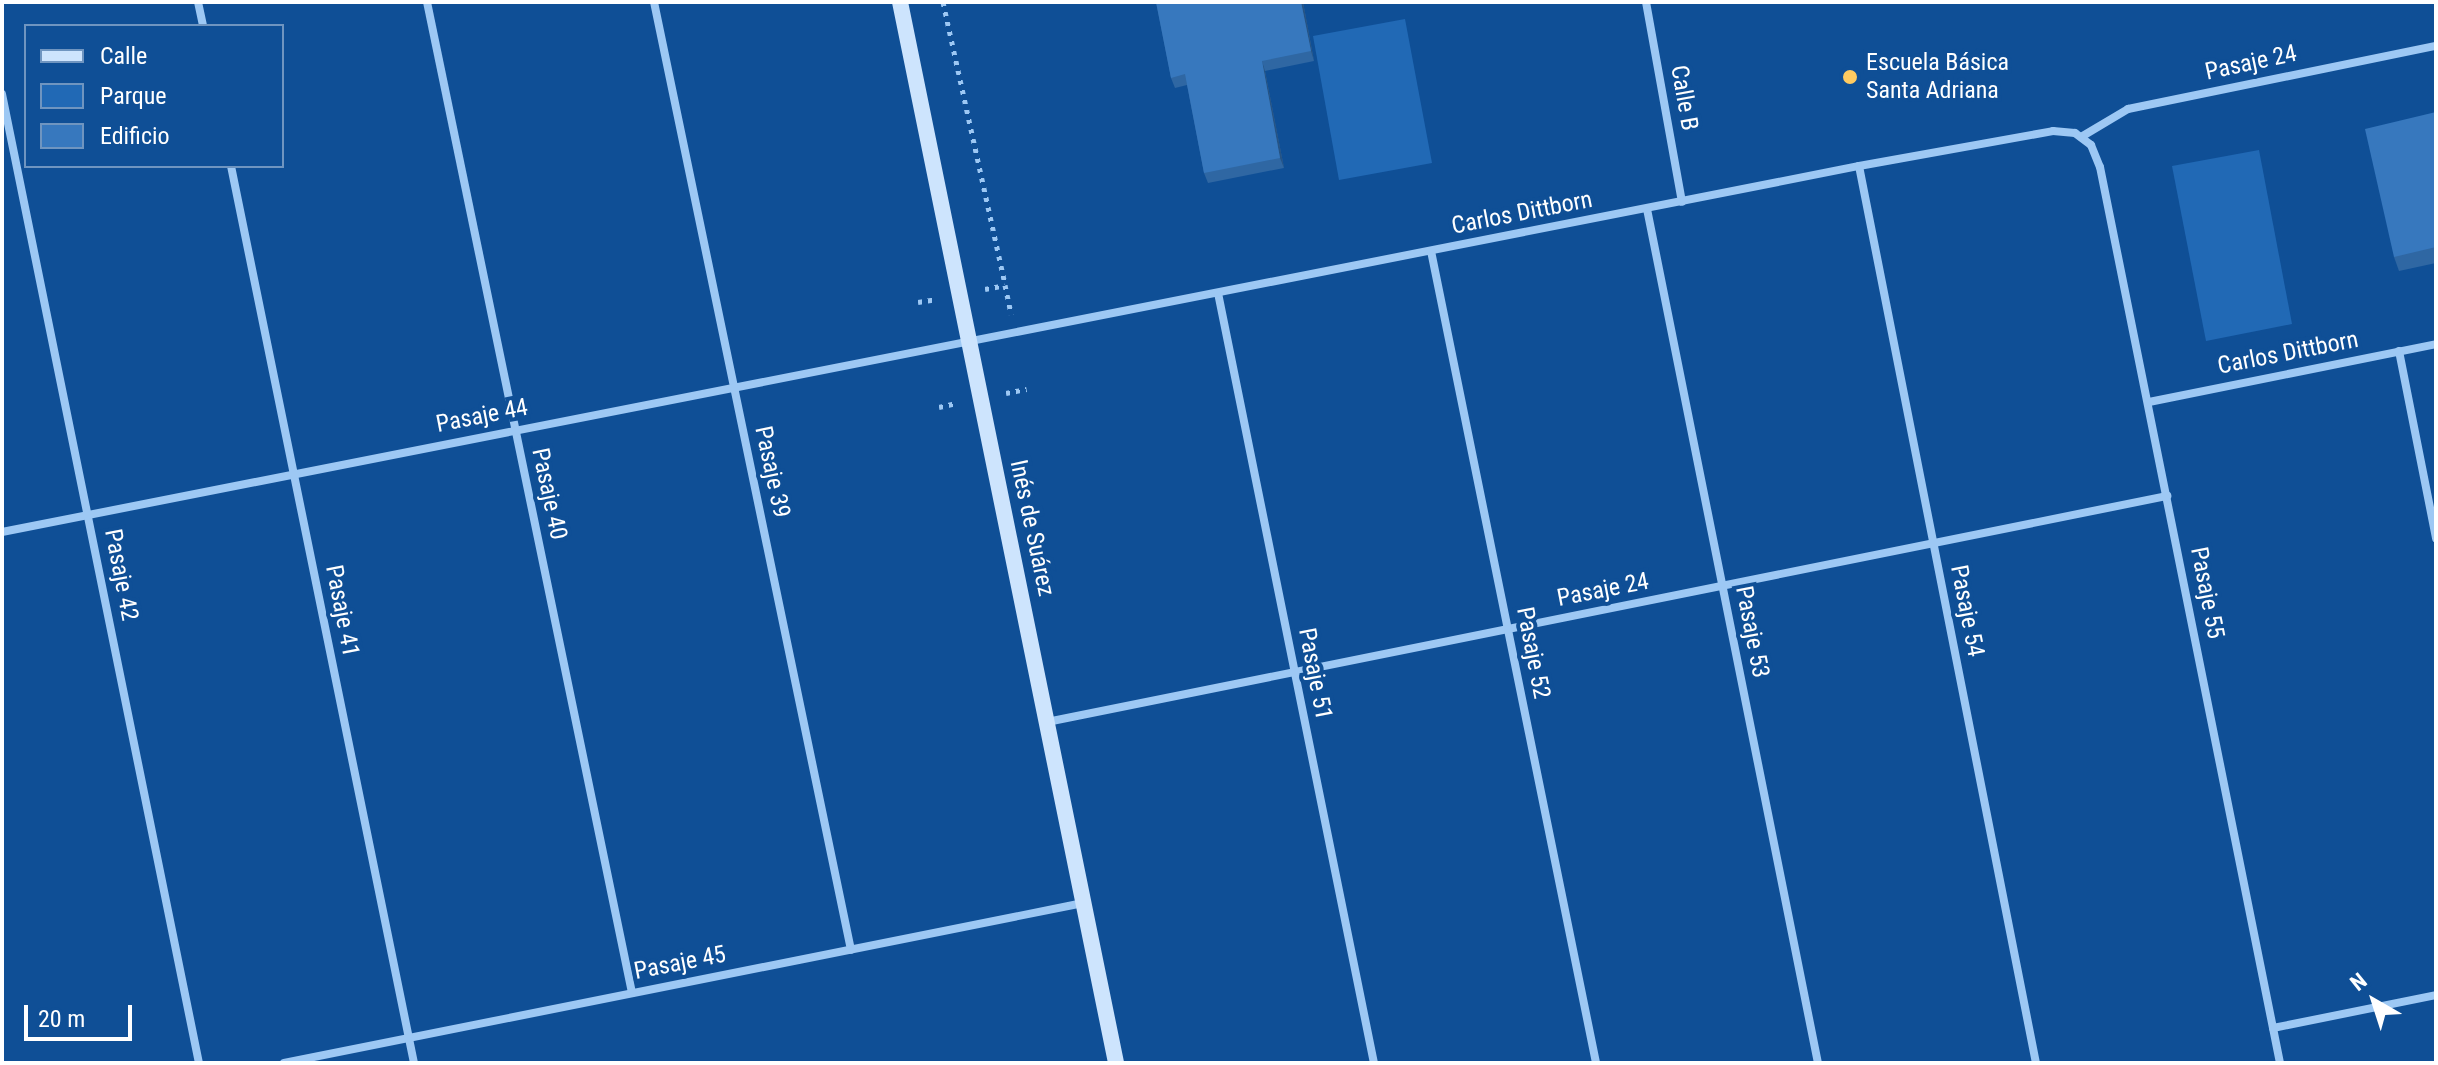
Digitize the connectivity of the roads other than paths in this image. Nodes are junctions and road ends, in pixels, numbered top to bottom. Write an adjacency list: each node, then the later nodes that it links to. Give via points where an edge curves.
1 (198, 2): 6 (street)
2 (427, 2): 21 (street, Pasaje 40)
3 (654, 2): 19 (street, Pasaje 39)
4 (900, 2): 16 (street, Inés de Suárez)
5 (1646, 2): 12 (street, Calle B)
6 (203, 24)
7 (2436, 46): 9 (street, Pasaje 24, via 2128,109)
8 (2, 94): 24 (street, Pasaje 42)
9 (2081, 137): 10 (street, Carlos Dittborn, via 2053,131); 20 (street, Pasaje 55, via 2100,167)
10 (1859, 166): 12 (street, Carlos Dittborn); 27 (street, Pasaje 54)
11 (231, 168): 22 (street, Pasaje 41)
12 (1682, 202): 13 (street, Carlos Dittborn)
13 (1647, 209): 14 (street, Carlos Dittborn); 28 (street, Pasaje 53)
14 (1431, 251): 15 (street, Carlos Dittborn); 29 (street, Pasaje 52)
15 (1218, 293): 16 (street, Carlos Dittborn); 30 (street, Pasaje 51)
16 (969, 339): 19 (street, Pasaje 44); 31 (street, Inés de Suárez)
17 (2436, 344): 18 (street, Carlos Dittborn)
18 (2399, 351): 20 (street, Carlos Dittborn); 26 (street)
19 (734, 386): 21 (street, Pasaje 44); 33 (street, Pasaje 39)
20 (2149, 402): 23 (street, Pasaje 55)
21 (515, 429): 22 (street, Pasaje 44); 34 (street, Pasaje 40)
22 (294, 474): 24 (street, Pasaje 44); 37 (street, Pasaje 41)
23 (2167, 496): 27 (street, Pasaje 24); 36 (street, Pasaje 55)
24 (88, 515): 25 (street, Pasaje 44); 38 (street, Pasaje 42)
25 (2, 532)
26 (2436, 538)
27 (1934, 543): 28 (street, Pasaje 24); 45 (street, Pasaje 54)
28 (1723, 586): 29 (street, Pasaje 24); 44 (street, Pasaje 53)
29 (1507, 629): 30 (street, Pasaje 24); 43 (street, Pasaje 52)
30 (1294, 672): 31 (street, Pasaje 24); 42 (street, Pasaje 51)
31 (1047, 722): 32 (street, Inés de Suárez)
32 (1084, 903): 33 (street, Pasaje 45); 41 (street, Inés de Suárez)
33 (851, 950): 34 (street, Pasaje 45)
34 (632, 993): 37 (street, Pasaje 45)
35 (2436, 995): 36 (street)
36 (2273, 1028): 46 (street, Pasaje 55)
37 (408, 1038): 39 (street, Pasaje 45); 40 (street, Pasaje 41)
38 (199, 1063)
39 (284, 1063)
40 (414, 1063)
41 (1116, 1063)
42 (1374, 1063)
43 (1596, 1063)
44 (1818, 1063)
45 (2036, 1063)
46 (2280, 1063)

